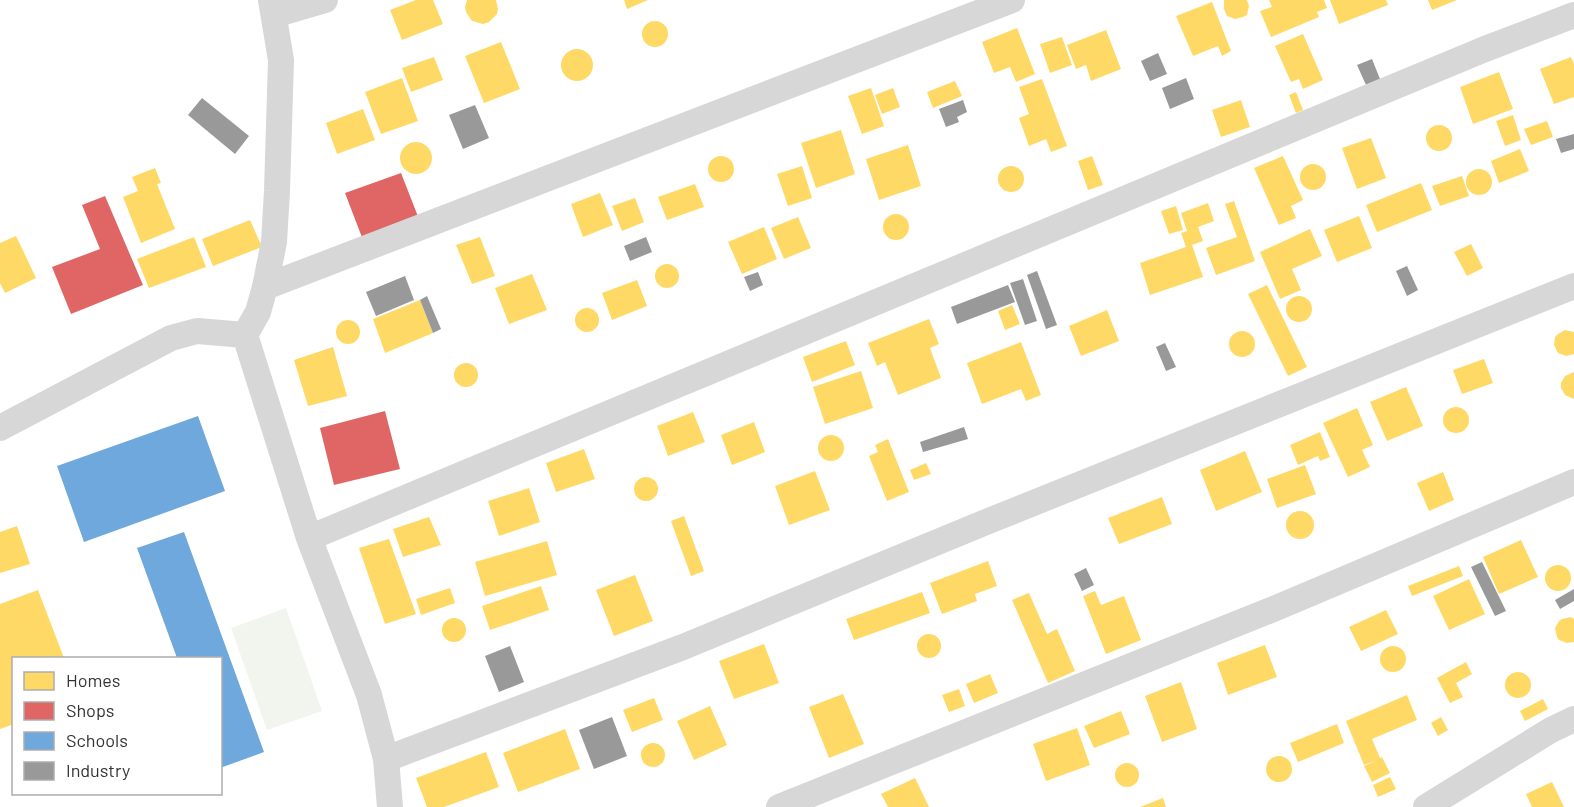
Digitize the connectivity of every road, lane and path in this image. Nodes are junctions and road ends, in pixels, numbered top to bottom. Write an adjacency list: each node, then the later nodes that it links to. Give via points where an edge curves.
1 (325, 0): 3 (street)
2 (1012, 0): 5 (street)
3 (272, 8): 5 (street, via 280,60 277,191 274,242)
4 (1574, 15): 10 (street)
5 (265, 286): 7 (street, via 258,312)
6 (1574, 286): 12 (street, via 683,647)
7 (245, 335): 8 (street, via 197,331 171,338); 10 (street)
8 (0, 428)
9 (1574, 482): 14 (street, via 1276,608)
10 (309, 538): 12 (street, via 369,695)
11 (1574, 718): 15 (street)
12 (386, 759): 13 (street)
13 (390, 807)
14 (779, 807)
15 (1426, 807)

